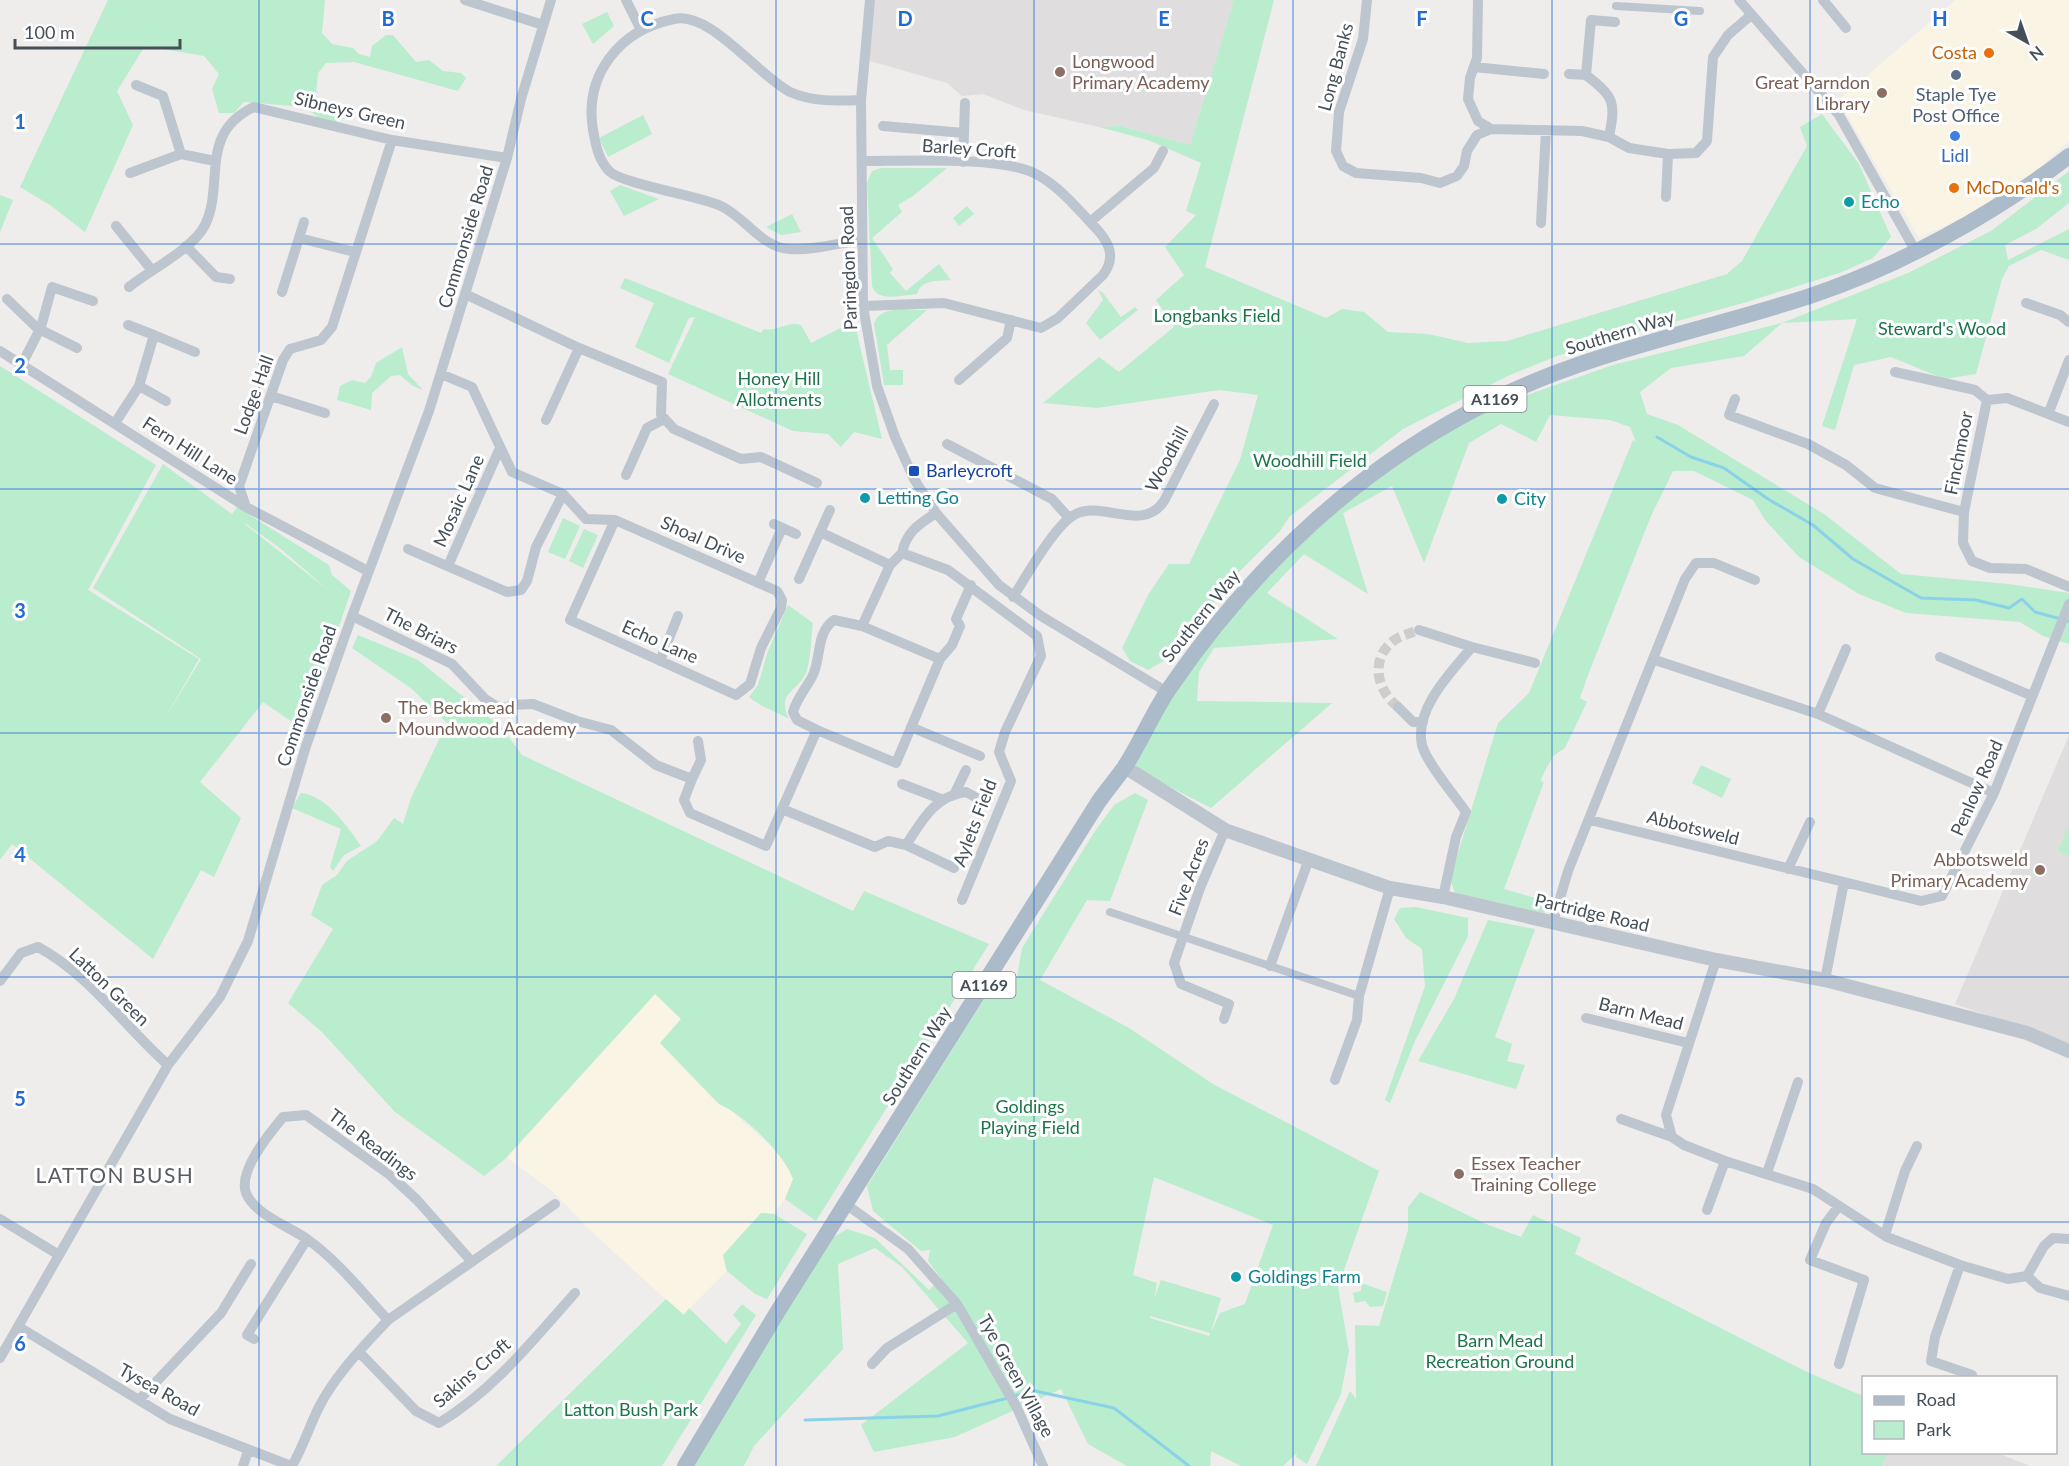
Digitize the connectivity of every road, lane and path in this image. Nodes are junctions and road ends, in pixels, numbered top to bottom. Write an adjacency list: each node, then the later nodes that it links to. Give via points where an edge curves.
1 (465, 0): 13 (street)
2 (551, 0): 13 (street, Commonside Road)
3 (626, 0): 15 (street)
4 (870, 0): 21 (street, Paringdon Road)
5 (1367, 0): 24 (street, Long Banks, via 1363,39 1339,112 1336,151 1343,165 1358,174 1440,183 1457,176 1477,135)
6 (1478, 0): 16 (street)
7 (1739, 0): 11 (street)
8 (1823, 0): 14 (street)
9 (1616, 6): 10 (street)
10 (1700, 11)
11 (1751, 15): 31 (street, via 1728,35 1713,57 1707,141 1696,153); 46 (street, via 1839,115)
12 (1615, 22): 19 (street, via 1591,20)
13 (543, 25): 33 (street, Commonside Road)
14 (1846, 28)
15 (641, 30): 21 (street, via 676,18 704,24 791,92 822,101); 44 (street, via 607,61 591,97 597,153 611,173 721,206 767,242 789,249)
16 (1474, 67): 17 (street); 24 (street, via 1468,99 1478,121)
17 (1544, 74)
18 (1569, 74): 19 (street)
19 (1586, 75): 27 (street, via 1608,92 1613,114)
20 (136, 85): 30 (street, via 163,96)
21 (861, 100): 35 (street, Paringdon Road)
22 (965, 103): 26 (street)
23 (882, 126): 26 (street, Barley Croft)
24 (1491, 129): 25 (street)
25 (1546, 130): 27 (street); 41 (street)
26 (964, 133): 36 (street)
27 (1609, 137): 31 (street, via 1629,148)
28 (392, 140): 33 (street, Sibneys Green); 34 (street, Sibneys Green, via 254,107 237,115); 47 (street, Lodge Hall)
29 (1163, 151): 40 (street, via 1154,168)
30 (182, 154): 34 (street); 37 (street)
31 (1668, 154): 38 (street)
32 (2069, 156): 46 (main road, Southern Way / A1169, via 1989,213)
33 (507, 158): 52 (street, Commonside Road)
34 (214, 161): 45 (street, Sibneys Green, via 210,207 204,226)
35 (862, 161): 36 (street, Barley Croft); 44 (street, Paringdon Road)
36 (963, 162): 40 (street, Barley Croft, via 1031,172 1055,186)
37 (130, 173)
38 (1666, 197)
39 (304, 222): 43 (street)
40 (1090, 222): 57 (street, Barley Croft, via 1110,248 1110,261 1103,275 1049,325 1036,327)
41 (1541, 223)
42 (116, 226): 48 (street)
43 (299, 238): 47 (street); 51 (street)
44 (861, 240): 56 (street, Paringdon Road)
45 (186, 246): 48 (street, Sibneys Green); 49 (street, via 216,277)
46 (1915, 250): 119 (main road, Southern Way / A1169, via 1812,295 1563,371 1495,399 1416,444 1361,481 1265,568 1205,638)
47 (355, 252): 72 (street, Lodge Hall, via 332,327 321,340 290,349)
48 (151, 269): 50 (street, Sibneys Green)
49 (230, 279)
50 (129, 286)
51 (282, 292)
52 (465, 294): 63 (street); 69 (street, Commonside Road)
53 (7, 299): 60 (street)
54 (93, 301): 60 (street, via 52,287)
55 (2026, 303): 58 (street)
56 (864, 306): 57 (street, Barley Croft, via 944,303); 91 (street, Paringdon Road, via 882,404 914,479)
57 (1011, 320): 70 (street, via 1007,338)
58 (2069, 322)
59 (128, 325): 61 (street)
60 (40, 330): 62 (street); 67 (street)
61 (154, 335): 65 (street); 71 (street)
62 (77, 348)
63 (579, 348): 79 (street, via 662,382 660,405); 80 (street)
64 (0, 351): 67 (street, Fern Hill Lane)
65 (195, 352)
66 (2069, 360): 77 (street)
67 (22, 364): 82 (street, Fern Hill Lane)
68 (1895, 372): 74 (street, Finchmoor, via 1975,390)
69 (441, 374): 84 (street, via 472,387); 100 (street, Commonside Road)
70 (959, 380)
71 (139, 386): 75 (street); 82 (street)
72 (271, 396): 78 (street); 88 (street, Lodge Hall, via 239,486)
73 (1735, 399): 90 (street, Finchmoor, via 1729,415 1808,444 1846,465 1875,488)
74 (1987, 400): 77 (street, Finchmoor, via 2007,398); 90 (street, Finchmoor)
75 (166, 401)
76 (1214, 404): 92 (street, Woodhill, via 1157,510 1139,516 1086,511)
77 (2049, 412): 81 (street, Finchmoor)
78 (326, 413)
79 (664, 419): 85 (street, via 647,428); 86 (street, via 674,429 741,459 761,457)
80 (546, 420)
81 (2069, 422)
82 (115, 423): 88 (street, Fern Hill Lane)
83 (947, 444): 92 (street, via 1052,500)
84 (499, 450): 87 (street, via 512,472); 99 (street, Mosaic Lane)
85 (626, 475)
86 (817, 483)
87 (563, 494): 93 (street, via 586,519); 99 (street, via 520,590 507,592)
88 (246, 507): 100 (street, Fern Hill Lane)
89 (830, 510): 94 (street)
90 (1964, 512): 105 (street, Finchmoor, via 1963,543 1972,561 1990,568 2026,569)
91 (936, 513): 97 (street, via 913,529 904,541); 106 (street, Paringdon Road, via 984,570)
92 (1069, 519): 106 (street)
93 (615, 520): 103 (street, Shoal Drive); 117 (street, Echo Lane, via 570,620)
94 (820, 532): 98 (street); 101 (street)
95 (796, 534): 103 (street, via 778,526)
96 (408, 549): 99 (street)
97 (902, 553): 98 (street); 104 (street, Aylets Field, via 948,570)
98 (890, 565): 110 (street)
99 (448, 566)
100 (368, 571): 108 (street, Commonside Road)
101 (799, 579)
102 (1755, 580): 116 (street, via 1714,563 1696,563 1685,579)
103 (758, 583): 120 (street, Shoal Drive, via 777,591 781,608 761,648 750,684)
104 (971, 585): 115 (street, via 956,619 960,626 952,645); 148 (street, Aylets Field, via 1037,636 1041,656 1005,732 999,752 1011,781)
105 (2069, 587)
106 (1013, 597): 119 (street, Paringdon Road)
107 (2069, 604): 121 (street, Penlow Road)
108 (352, 616): 131 (street, The Briars, via 452,664 496,706 533,704 611,730 656,765); 161 (street, Commonside Road, via 306,746 245,949 220,997)
109 (678, 616): 117 (street)
110 (862, 626): 115 (street); 126 (street, via 834,620 822,633 813,676 799,695 794,712 797,720)
111 (1419, 630): 112 (street)
112 (1472, 647): 118 (street); 124 (street, via 1431,701)
113 (1845, 649): 123 (street)
114 (1940, 657): 121 (street)
115 (940, 659): 125 (street)
116 (1655, 660): 123 (street); 138 (street)
117 (660, 661): 120 (street, Echo Lane)
118 (1535, 663)
119 (1167, 692): 129 (main road, Southern Way / A1169)
120 (736, 695)
121 (2032, 696): 134 (street, Penlow Road)
122 (1398, 707): 124 (street, via 1413,722)
123 (1818, 714): 134 (street)
124 (1423, 722): 147 (street, via 1421,744 1427,757 1466,812 1456,837)
125 (911, 727): 126 (street, via 896,763); 128 (street)
126 (817, 730): 137 (street)
127 (698, 741): 131 (street, via 701,760)
128 (980, 756)
129 (1125, 767): 140 (street, Partridge Road); 170 (main road, Southern Way / A1169, via 1094,809)
130 (966, 770): 133 (street)
131 (692, 779): 137 (street, via 684,800 690,813 766,846)
132 (902, 784): 135 (street)
133 (955, 793): 135 (street); 136 (street, via 966,792)
134 (1994, 793): 145 (street, Penlow Road, via 1942,896 1921,901)
135 (941, 799): 141 (street)
136 (984, 802)
137 (782, 809): 141 (street, via 875,847 888,842)
138 (1590, 820): 144 (street, Abbotsweld); 150 (street, via 1568,871)
139 (1810, 822): 144 (street)
140 (1225, 830): 142 (street, Partridge Road); 151 (street, Five Acres)
141 (906, 845): 143 (street)
142 (1309, 859): 146 (street, Partridge Road); 153 (street)
143 (954, 868)
144 (1788, 868): 145 (street, Abbotsweld)
145 (1844, 882): 154 (street)
146 (1390, 888): 147 (street, Partridge Road); 156 (street)
147 (1443, 897): 150 (street, Partridge Road)
148 (962, 900)
149 (1110, 912): 151 (street, Five Acres)
150 (1553, 922): 152 (street, Partridge Road)
151 (1184, 936): 153 (street, Five Acres); 158 (street, Five Acres, via 1174,963 1181,984 1229,1004)
152 (1716, 960): 154 (street, Partridge Road); 159 (street, Barn Mead)
153 (1270, 966): 156 (street, Five Acres)
154 (1825, 980): 160 (street, Partridge Road, via 2027,1033)
155 (0, 981): 161 (street, Latton Green, via 21,953 38,947 91,987)
156 (1359, 996): 162 (street, via 1357,1020)
157 (1586, 1018): 159 (street, Barn Mead)
158 (1224, 1019)
159 (1688, 1043): 165 (street, Barn Mead, via 1666,1115)
160 (2069, 1051)
161 (168, 1065): 177 (street, Commonside Road)
162 (1335, 1080)
163 (1798, 1082): 168 (street)
164 (1621, 1119): 165 (street)
165 (1672, 1137): 167 (street)
166 (1917, 1146): 174 (street)
167 (1725, 1161): 168 (street); 172 (street)
168 (1767, 1173): 171 (street, via 1814,1189)
169 (555, 1204): 178 (street)
170 (847, 1205): 184 (street, Tye Green Village, via 908,1249); 197 (main road, Southern Way / A1169)
171 (1838, 1207): 174 (street); 191 (street, via 1826,1223 1810,1260 1864,1280)
172 (1707, 1210)
173 (0, 1219): 177 (street)
174 (1885, 1235): 180 (street)
175 (307, 1239): 178 (street, The Readings, via 263,1213 246,1193 245,1173 283,1117 306,1115 390,1175); 185 (street, The Readings, via 336,1262); 187 (street, via 246,1335)
176 (2069, 1239): 181 (street, via 2053,1238)
177 (59, 1255): 186 (street, Commonside Road)
178 (472, 1262): 185 (street)
179 (251, 1264): 193 (street, via 221,1313)
180 (1960, 1265): 181 (street, via 2008,1279); 192 (street, via 1935,1337 1931,1361)
181 (2027, 1276): 183 (street, via 2040,1288)
182 (575, 1293): 188 (street, Sakins Croft, via 513,1362 458,1412 439,1423 416,1411)
183 (2069, 1296)
184 (957, 1304): 190 (street, Tye Green Village, via 887,1348); 198 (street, Tye Green Village, via 1017,1408)
185 (388, 1320): 188 (street)
186 (19, 1327): 189 (street, Commonside Road); 193 (street, Tysea Road)
187 (254, 1339)
188 (359, 1352): 196 (street, via 318,1408 304,1446)
189 (0, 1358)
190 (872, 1364)
191 (1839, 1364)
192 (1972, 1375)
193 (139, 1400): 194 (street, Tysea Road, via 170,1419)
194 (248, 1451): 195 (street); 196 (street, Tysea Road)
195 (243, 1466)
196 (291, 1466)
197 (685, 1466)
198 (1043, 1466)

